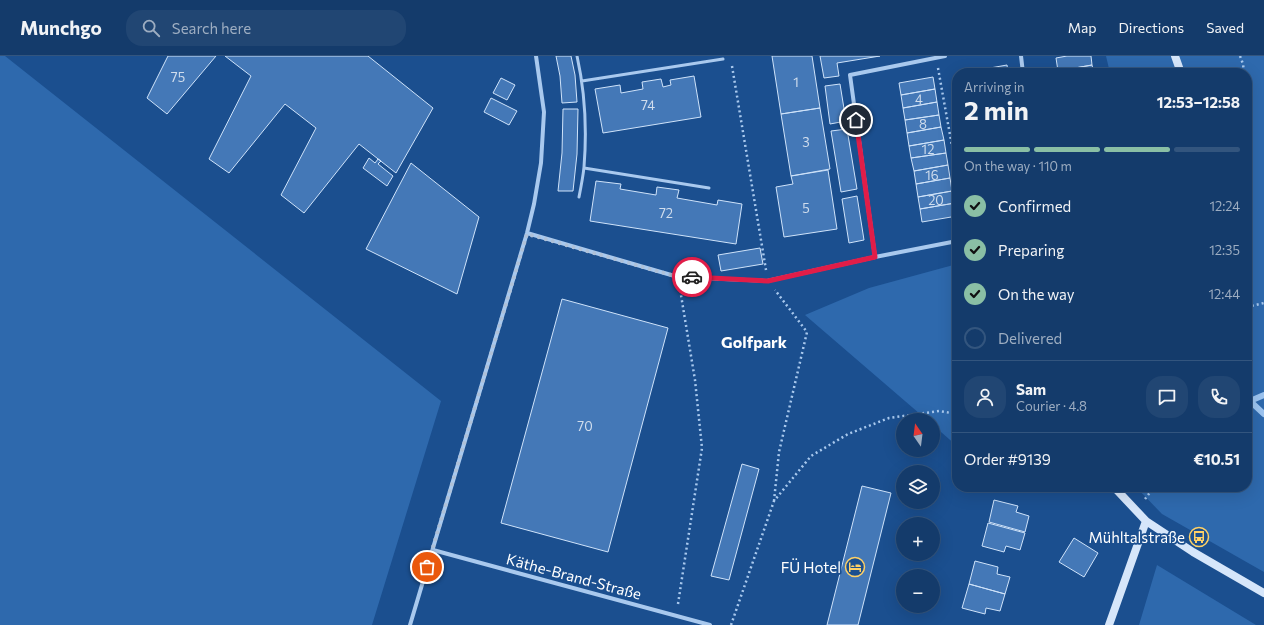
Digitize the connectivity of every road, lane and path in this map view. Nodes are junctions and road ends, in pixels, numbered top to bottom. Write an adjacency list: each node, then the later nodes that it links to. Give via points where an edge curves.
1 (536, 56): 18 (street, via 544,112 541,163)
2 (577, 56): 13 (lane)
3 (945, 56): 7 (street)
4 (1021, 56): 10 (street)
5 (1175, 56): 11 (street)
6 (1240, 56): 12 (path)
7 (936, 58): 14 (path); 20 (street, via 850,75)
8 (723, 59): 13 (lane)
9 (732, 64): 22 (path)
10 (1022, 68)
11 (1179, 68)
12 (1243, 68)
13 (582, 81): 15 (lane, via 585,118)
14 (952, 146)
15 (584, 168): 16 (lane); 17 (lane)
16 (709, 188)
17 (579, 197)
18 (527, 234): 21 (street); 29 (street)
19 (952, 242): 20 (street)
20 (875, 257): 22 (street)
21 (678, 277): 22 (street); 31 (path, via 695,380 702,448)
22 (768, 281): 27 (path, via 807,332 779,452)
23 (1264, 303): 24 (path)
24 (1252, 306)
25 (952, 413): 27 (path, via 939,411 889,418 848,434 811,456)
26 (1119, 492): 28 (street)
27 (774, 502): 34 (path)
28 (1146, 521): 30 (street); 35 (street)
29 (433, 550): 31 (street, Käthe-Brand-Straße); 32 (street)
30 (1264, 593)
31 (676, 617): 33 (street, Käthe-Brand-Straße)
32 (410, 625)
33 (710, 625)
34 (731, 625)
35 (1108, 625)

